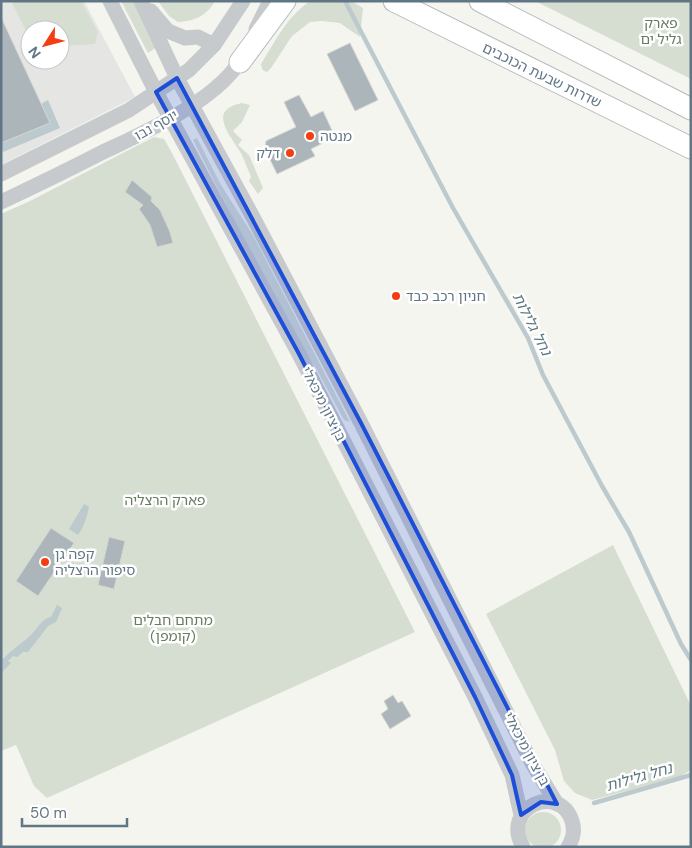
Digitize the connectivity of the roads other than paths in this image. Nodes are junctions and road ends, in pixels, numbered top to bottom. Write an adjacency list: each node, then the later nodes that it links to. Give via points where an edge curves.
1 (110, 1): 11 (street, בן ציון מיכאלי)
2 (142, 1): 8 (street, via 168,31 185,38 198,37); 10 (street, בן ציון מיכאלי)
3 (243, 1): 8 (street, יוסף נבו)
4 (270, 1): 9 (street, יוסף נבו)
5 (285, 1): 9 (main road)
6 (394, 1): 15 (main road, שדרות שבעת הכוכבים)
7 (480, 1): 13 (main road)
8 (214, 45): 10 (street, יוסף נבו)
9 (240, 62): 12 (street, יוסף נבו, via 209,94)
10 (177, 78): 11 (street, יוסף נבו); 12 (street, בן ציון מיכאלי)
11 (156, 92): 14 (street, בן ציון מיכאלי); 16 (street, יוסף נבו, via 129,110)
12 (192, 105): 14 (street, יוסף נבו); 18 (street, בן ציון מיכאלי, via 365,431 532,763)
13 (691, 109)
14 (170, 117): 17 (street, יוסף נבו); 19 (street, בן ציון מיכאלי, via 299,354 476,698 512,775)
15 (691, 148)
16 (1, 174)
17 (1, 202)
18 (557, 804): 19 (street, via 549,801 533,804); 21 (street, בן ציון מיכאלי, via 566,810 573,822 573,837)
19 (521, 815): 20 (street, בן ציון מיכאלי, via 517,830)
20 (523, 847)
21 (568, 847)

